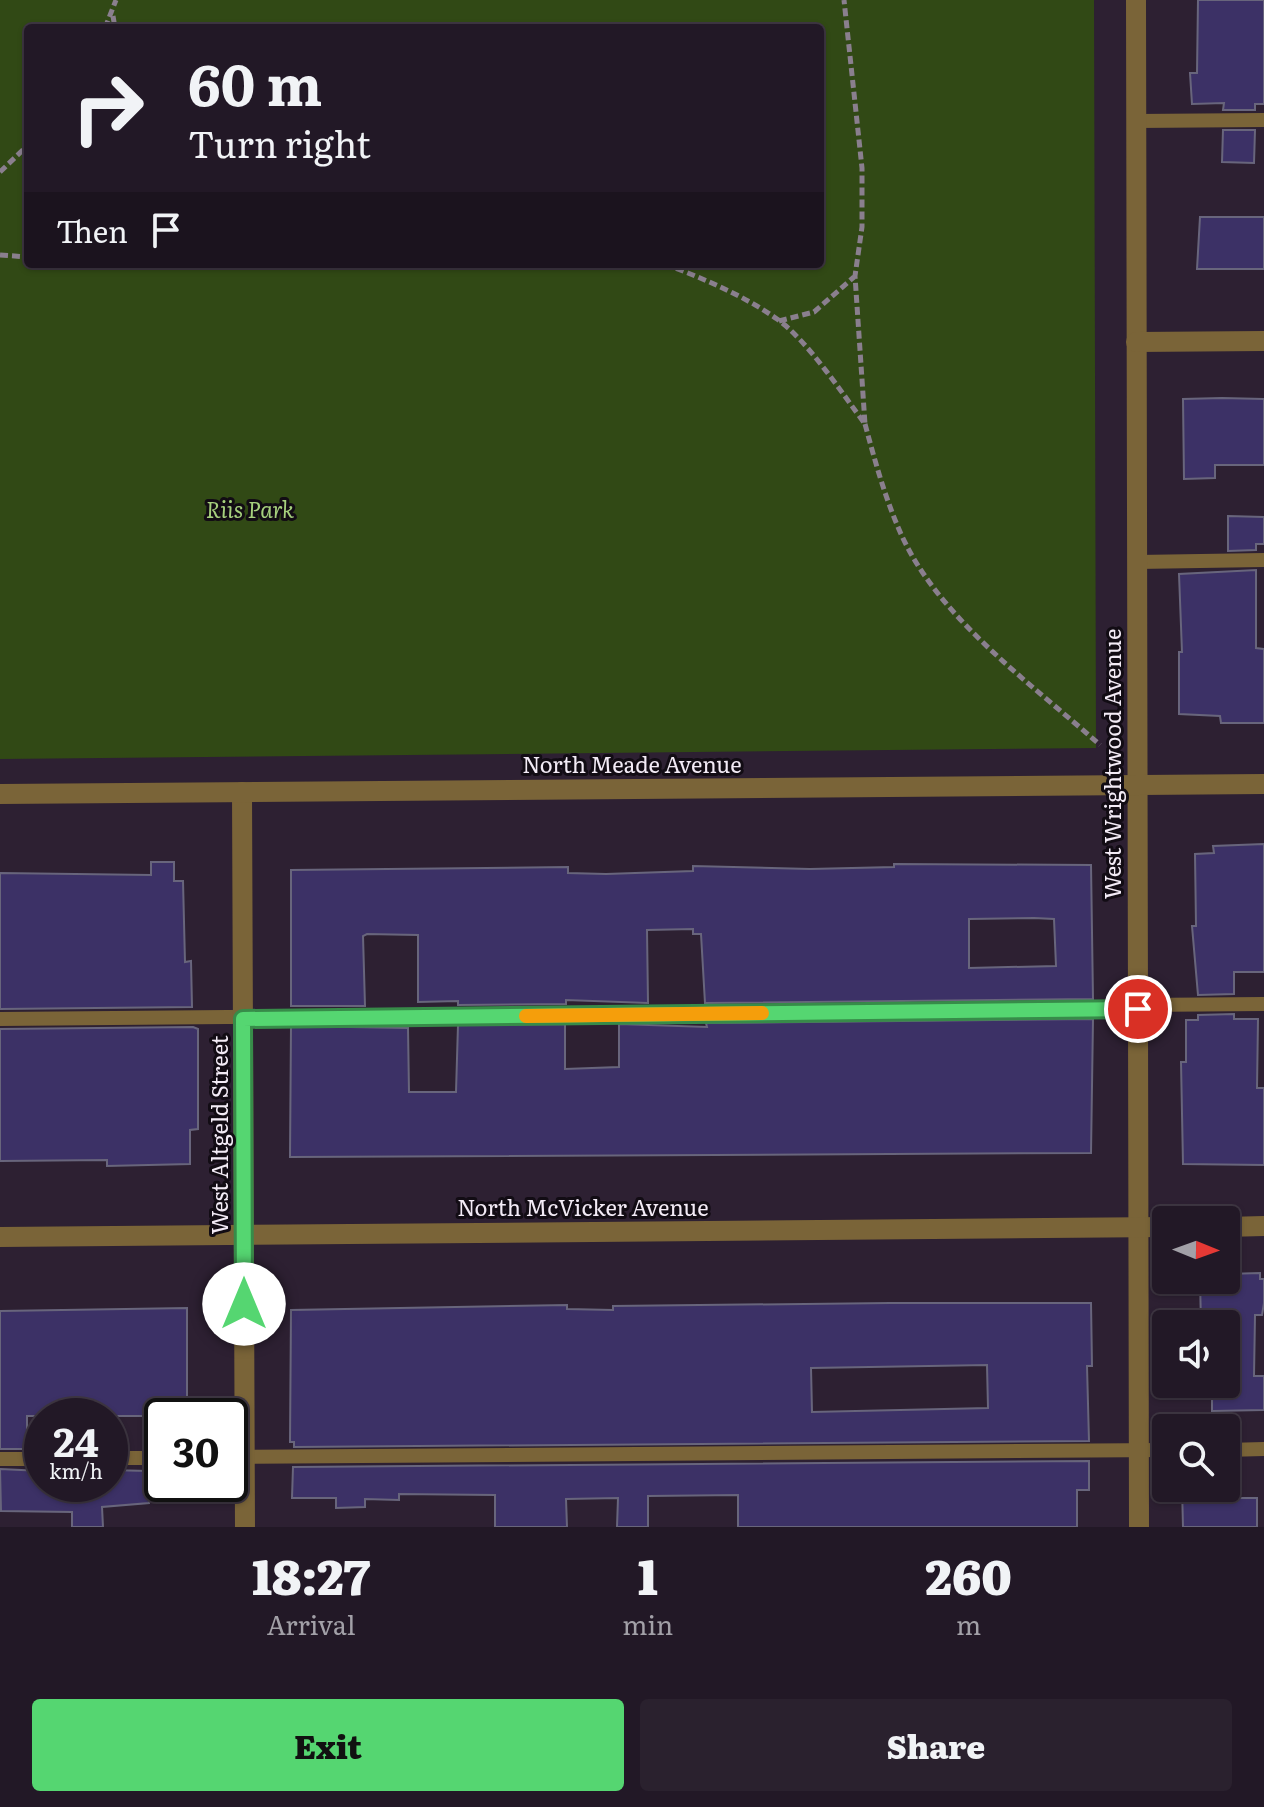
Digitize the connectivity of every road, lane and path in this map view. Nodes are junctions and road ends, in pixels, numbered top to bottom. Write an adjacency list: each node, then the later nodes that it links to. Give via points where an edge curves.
1 (116, 0): 4 (path)
2 (844, 0): 14 (path, via 862,168)
3 (1136, 0): 8 (street, West Wrightwood Avenue)
4 (113, 15): 5 (path); 6 (path)
5 (107, 24)
6 (114, 24)
7 (1264, 120): 8 (lane)
8 (1136, 121): 17 (street, West Wrightwood Avenue)
9 (24, 149): 10 (path)
10 (0, 172)
11 (0, 255): 12 (path)
12 (24, 257)
13 (675, 268): 15 (path)
14 (855, 276): 15 (path, via 814,312); 18 (path)
15 (779, 321): 18 (path)
16 (1264, 341): 17 (street)
17 (1136, 342): 20 (street, West Wrightwood Avenue)
18 (865, 424): 21 (path, via 902,536 950,610)
19 (1264, 560): 20 (lane)
20 (1137, 562): 23 (street, West Wrightwood Avenue)
21 (1100, 745)
22 (1264, 784): 23 (street, North Meade Avenue)
23 (1137, 785): 24 (street, North Meade Avenue); 27 (street, West Wrightwood Avenue)
24 (242, 792): 25 (street, North Meade Avenue); 29 (street, West Altgeld Street)
25 (0, 794)
26 (1264, 1004): 27 (lane)
27 (1138, 1007): 29 (lane); 32 (street, West Wrightwood Avenue)
28 (0, 1019): 29 (lane)
29 (243, 1019): 34 (street, West Altgeld Street)
30 (1264, 1226): 31 (street)
31 (1240, 1227)
32 (1138, 1228): 33 (street, North McVicker Avenue); 34 (street, North McVicker Avenue); 38 (street, West Wrightwood Avenue)
33 (1152, 1228)
34 (244, 1235): 35 (street, North McVicker Avenue); 36 (street, West Altgeld Street)
35 (0, 1237)
36 (239, 1398)
37 (1264, 1449): 40 (lane)
38 (1138, 1450): 39 (lane); 41 (lane); 46 (street, West Wrightwood Avenue)
39 (1152, 1450)
40 (1240, 1450)
41 (248, 1457)
42 (0, 1459): 43 (lane)
43 (24, 1459)
44 (242, 1502): 45 (street, West Altgeld Street)
45 (245, 1527)
46 (1139, 1527)

